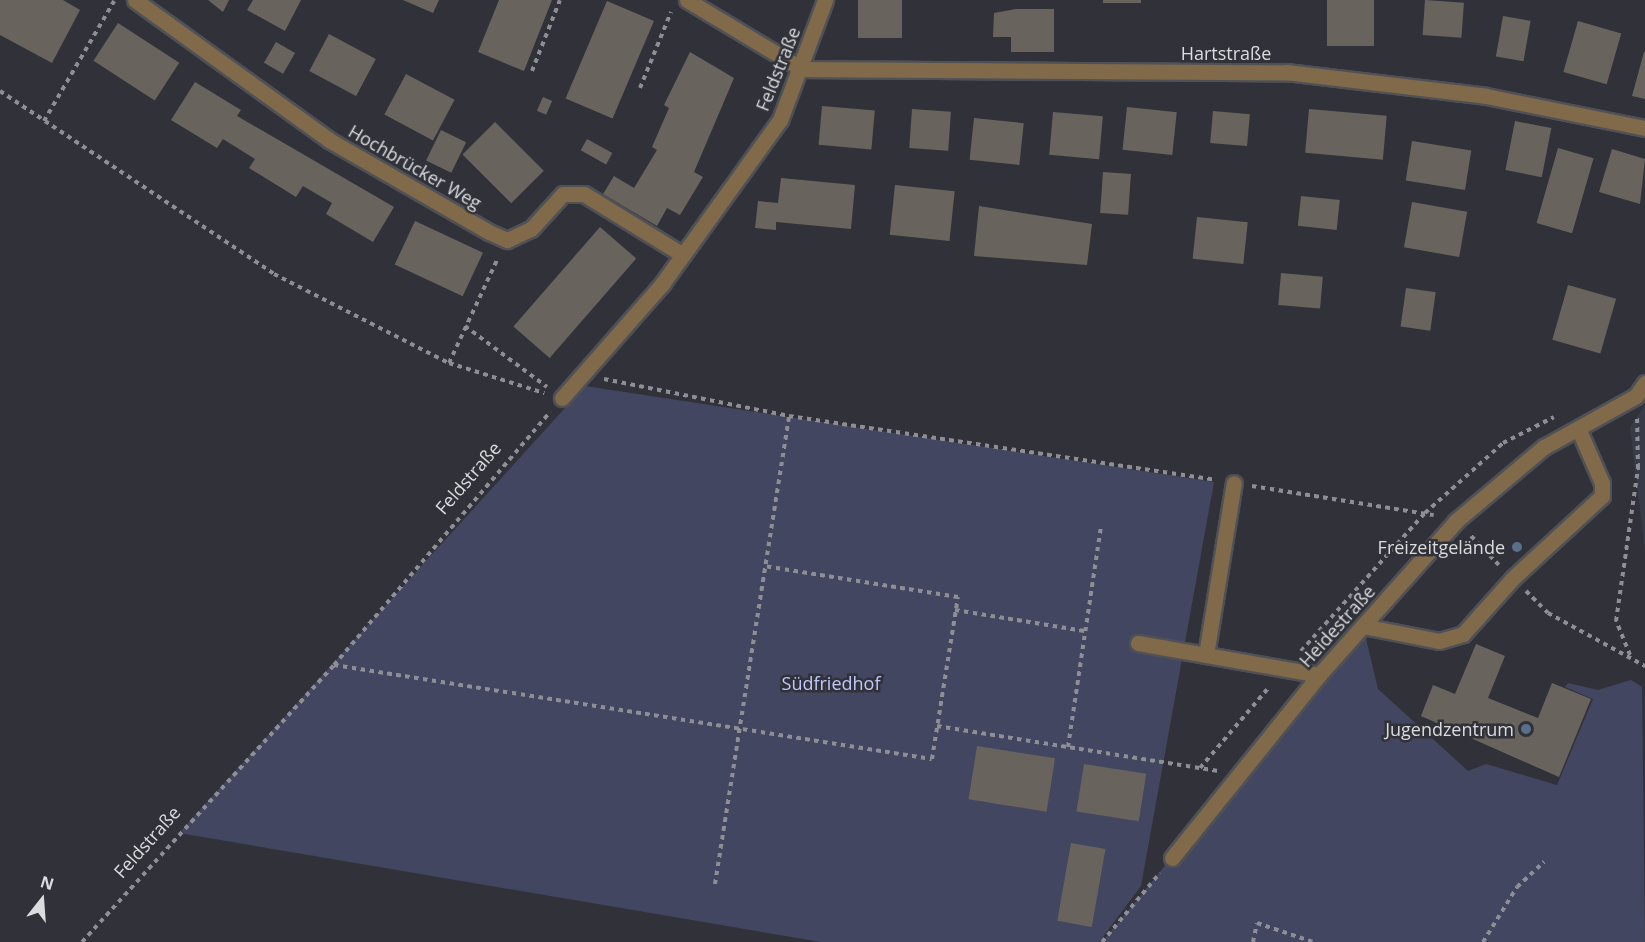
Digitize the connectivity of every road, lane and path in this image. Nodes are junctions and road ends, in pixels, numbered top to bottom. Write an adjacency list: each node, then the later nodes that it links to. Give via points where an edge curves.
1 (114, 0): 11 (path)
2 (135, 0): 13 (street, Hochbrücker Weg, via 329,140 415,194)
3 (560, 0): 8 (path)
4 (676, 0): 9 (path)
5 (687, 0): 7 (street)
6 (825, 0): 7 (street, Feldstraße)
7 (802, 69): 12 (street, Hartstraße, via 1286,72 1486,96); 14 (street, Feldstraße, via 780,120)
8 (532, 70)
9 (640, 88)
10 (0, 91): 11 (path)
11 (44, 121): 16 (path, via 274,274)
12 (1645, 128)
13 (507, 240): 14 (street, via 531,229 563,194 584,194); 15 (path)
14 (683, 255): 17 (street, Feldstraße)
15 (465, 326): 16 (path); 20 (path)
16 (449, 363): 20 (path)
17 (583, 374): 20 (street, Feldstraße); 21 (path)
18 (1645, 383): 19 (street, Heidestraße)
19 (1636, 396): 22 (street, Heidestraße); 33 (path, via 1638,468 1616,621)
20 (562, 398): 34 (path, Feldstraße)
21 (789, 416): 23 (path); 26 (path)
22 (1578, 428): 24 (street, Heidestraße, via 1544,447); 27 (street, via 1602,483 1602,496)
23 (1234, 483): 24 (path); 32 (street)
24 (1456, 521): 27 (path); 29 (street, Heidestraße)
25 (1101, 526): 30 (path)
26 (765, 566): 28 (path, via 958,597); 38 (path)
27 (1513, 578): 29 (street, via 1463,634 1439,641); 33 (path, via 1548,613)
28 (956, 610): 30 (path); 37 (path)
29 (1364, 626): 36 (street, Heidestraße)
30 (1084, 630): 39 (path)
31 (1138, 643): 32 (street)
32 (1206, 655): 36 (street)
33 (1630, 656): 35 (path)
34 (334, 665): 38 (path); 44 (path, Feldstraße)
35 (1645, 666)
36 (1319, 675): 40 (street, Heidestraße)
37 (937, 726): 38 (path, via 932,759); 39 (path)
38 (740, 729): 43 (path)
39 (1068, 747): 40 (path)
40 (1239, 774): 41 (street, Heidestraße)
41 (1172, 858): 45 (path)
42 (1544, 862): 48 (path, via 1517,887)
43 (716, 884)
44 (82, 942)
45 (1102, 942)
46 (1252, 942): 47 (path, via 1257,923)
47 (1313, 942)
48 (1483, 942)

